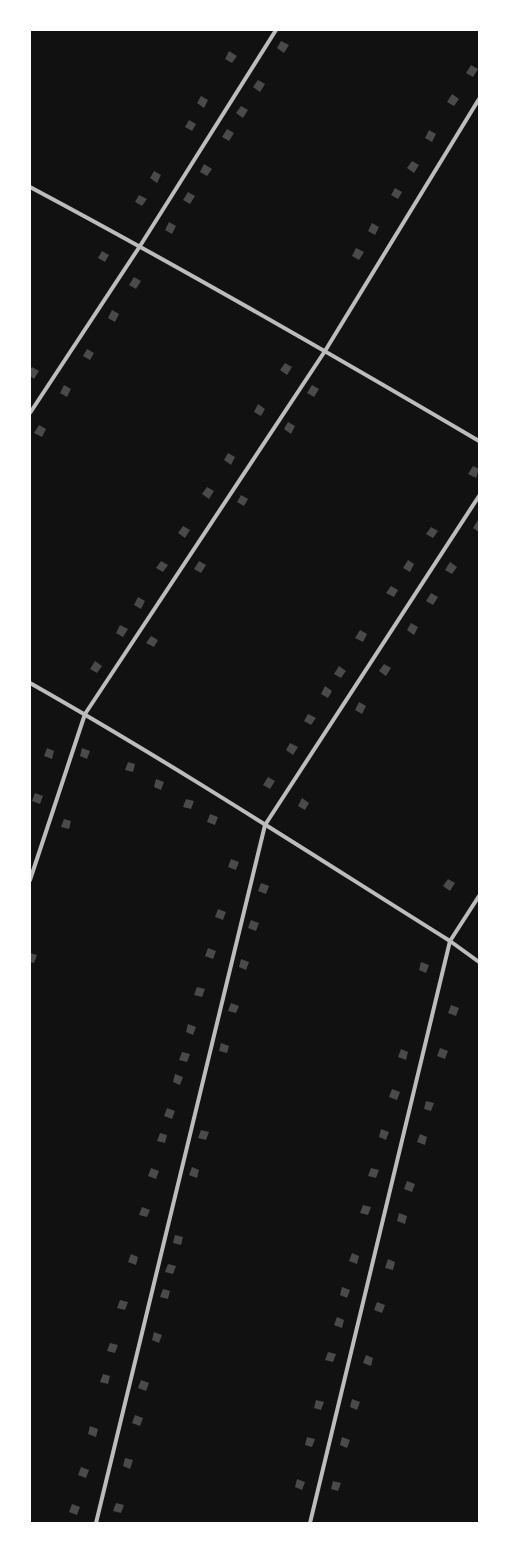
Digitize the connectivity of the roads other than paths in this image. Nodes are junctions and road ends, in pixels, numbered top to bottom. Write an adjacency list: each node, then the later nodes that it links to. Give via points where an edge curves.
1 (276, 30): 4 (street)
2 (479, 99): 5 (street)
3 (30, 187): 4 (street)
4 (140, 246): 5 (street); 6 (street)
5 (325, 351): 7 (street); 10 (street)
6 (30, 413)
7 (479, 441)
8 (479, 496): 11 (street)
9 (30, 683): 10 (street)
10 (85, 714): 11 (street); 12 (street)
11 (265, 825): 14 (street); 16 (street)
12 (30, 880)
13 (479, 896): 14 (street)
14 (450, 941): 15 (street); 17 (street)
15 (479, 962)
16 (96, 1523)
17 (310, 1523)

